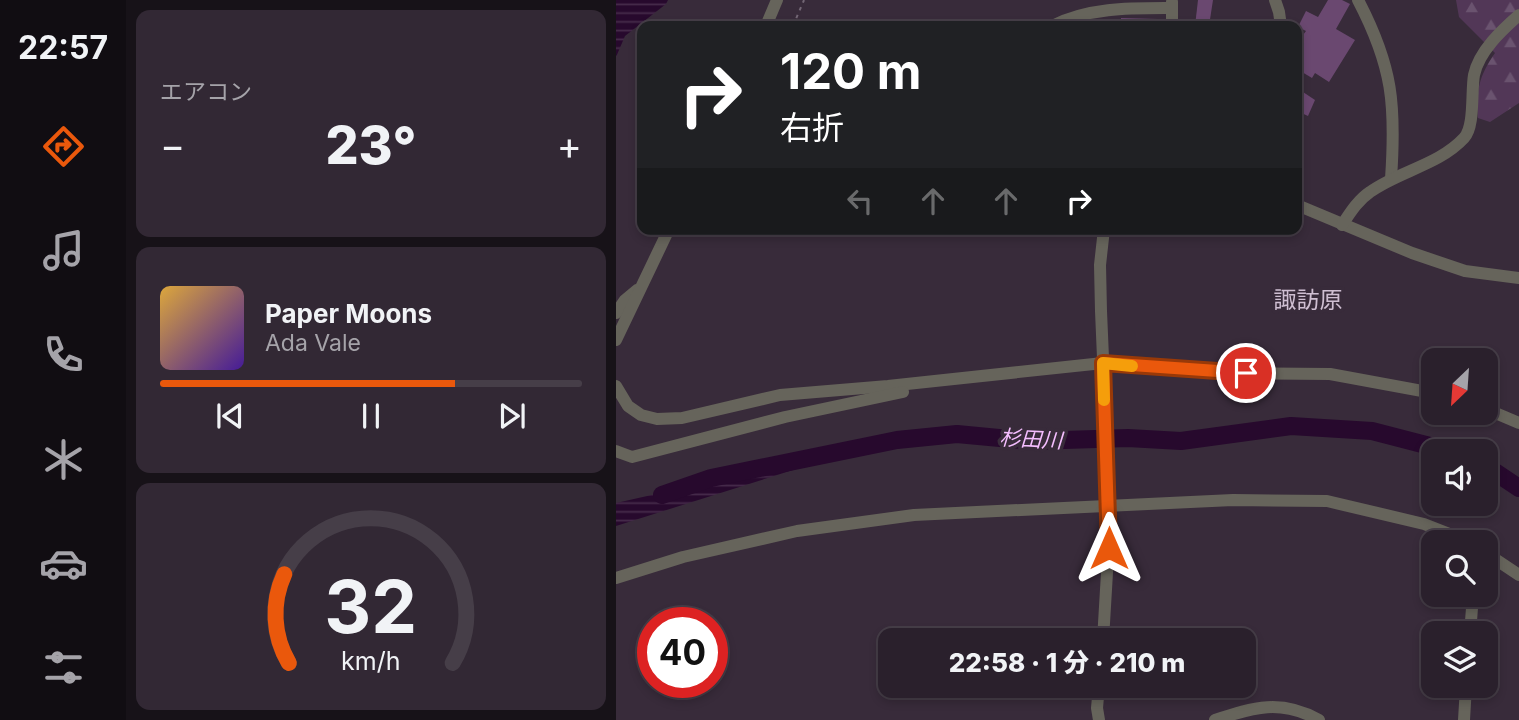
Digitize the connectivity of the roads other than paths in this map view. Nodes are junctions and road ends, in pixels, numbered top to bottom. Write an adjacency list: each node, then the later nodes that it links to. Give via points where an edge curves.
1 (777, 0): 6 (street)
2 (1275, 0): 8 (street)
3 (1358, 0): 9 (street, via 1384,58 1392,93)
4 (1172, 4): 7 (street, via 1089,13)
5 (1519, 15): 9 (street, via 1491,42 1475,72 1470,127 1465,136 1448,152)
6 (768, 21)
7 (1061, 21)
8 (1280, 21)
9 (1391, 180): 11 (street, via 1369,192)
10 (1302, 207): 11 (street)
11 (1342, 225): 14 (street, via 1465,271)
12 (666, 235): 15 (street)
13 (1103, 235): 18 (street)
14 (1519, 278)
15 (642, 285): 16 (street); 17 (street)
16 (616, 313)
17 (616, 340)
18 (1103, 363): 19 (street); 21 (street, via 1218,373 1330,374); 25 (street)
19 (929, 382): 20 (street, via 780,395 670,419 641,415 628,406); 24 (street, via 910,391 785,417 632,457)
20 (616, 386)
21 (1421, 391)
22 (1498, 414): 23 (street)
23 (1519, 423)
24 (616, 451)
25 (1108, 501): 26 (street, via 1327,501); 29 (street, via 914,514 797,531); 30 (street)
26 (1439, 530)
27 (1498, 561): 28 (street)
28 (1519, 575)
29 (616, 578)
30 (1104, 628)
31 (1098, 698): 33 (street)
32 (1465, 698): 36 (street)
33 (1099, 720)
34 (1215, 720): 35 (street, via 1264,706 1296,709)
35 (1319, 720)
36 (1464, 720)

